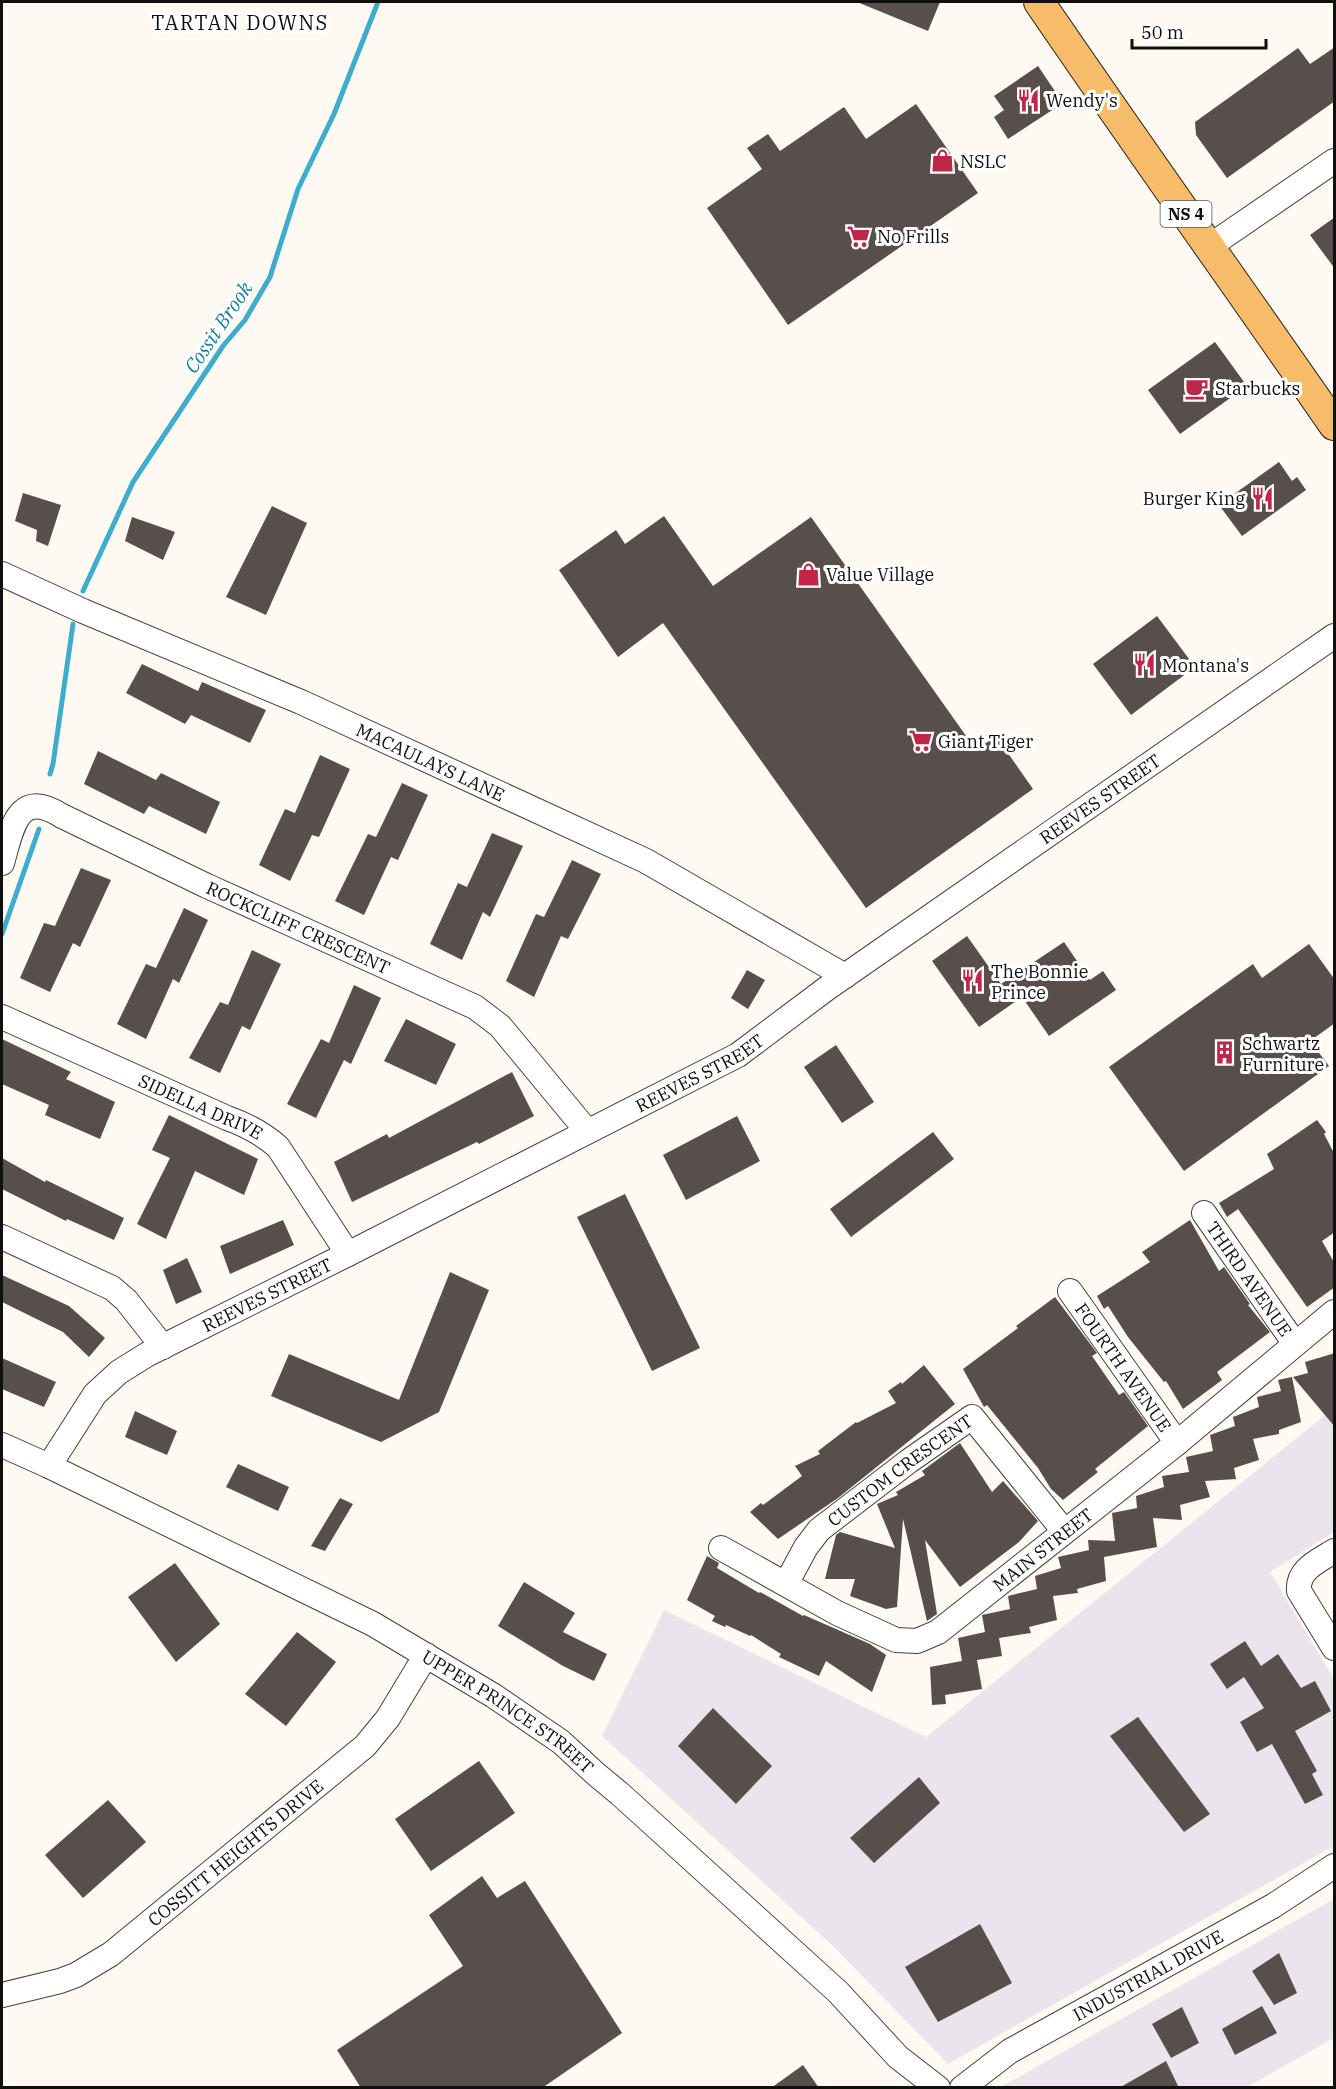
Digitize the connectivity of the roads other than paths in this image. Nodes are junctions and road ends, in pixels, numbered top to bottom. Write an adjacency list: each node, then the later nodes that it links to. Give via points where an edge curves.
1 (1039, 2): 3 (main road, NS 4)
2 (1335, 161): 3 (street)
3 (1210, 246): 4 (main road, NS 4)
4 (1335, 425)
5 (2, 574): 8 (street, MACAULAYS LANE, via 301,702 646,861)
6 (1335, 636): 8 (street, REEVES STREET)
7 (2, 863): 10 (street, ROCKCLIFF CRESCENT, via 18,814 35,805 49,808 207,886 475,1007 500,1026)
8 (845, 976): 10 (street, REEVES STREET, via 738,1054)
9 (2, 1017): 13 (street, SIDELLA DRIVE, via 263,1134 278,1147)
10 (587, 1131): 13 (street, REEVES STREET)
11 (1204, 1213): 16 (street, THIRD AVENUE)
12 (2, 1237): 17 (street, via 112,1288)
13 (348, 1254): 17 (street, REEVES STREET)
14 (1070, 1291): 18 (street, FOURTH AVENUE)
15 (1335, 1312): 16 (street, MAIN STREET)
16 (1295, 1344): 18 (street, MAIN STREET)
17 (163, 1347): 20 (street, REEVES STREET, via 119,1372 94,1394)
18 (1177, 1443): 21 (street, MAIN STREET)
19 (2, 1445): 20 (street, UPPER PRINCE STREET)
20 (49, 1466): 26 (street, UPPER PRINCE STREET, via 373,1624)
21 (1064, 1532): 24 (street, MAIN STREET, via 938,1632 917,1641 896,1640); 24 (street, CUSTOM CRESCENT, via 972,1417 819,1530)
22 (722, 1548): 24 (street, MAIN STREET)
23 (1335, 1551): 25 (street, via 1304,1571 1298,1587)
24 (786, 1584)
25 (1335, 1648)
26 (426, 1655): 28 (street, COSSITT HEIGHTS DRIVE, via 388,1718 356,1755 122,1946 68,1978); 29 (street, UPPER PRINCE STREET, via 561,1742 838,1992 898,2057)
27 (1335, 1866): 30 (street, INDUSTRIAL DRIVE, via 1273,1906 1010,2051)
28 (2, 1995)
29 (938, 2088)
30 (962, 2088)

